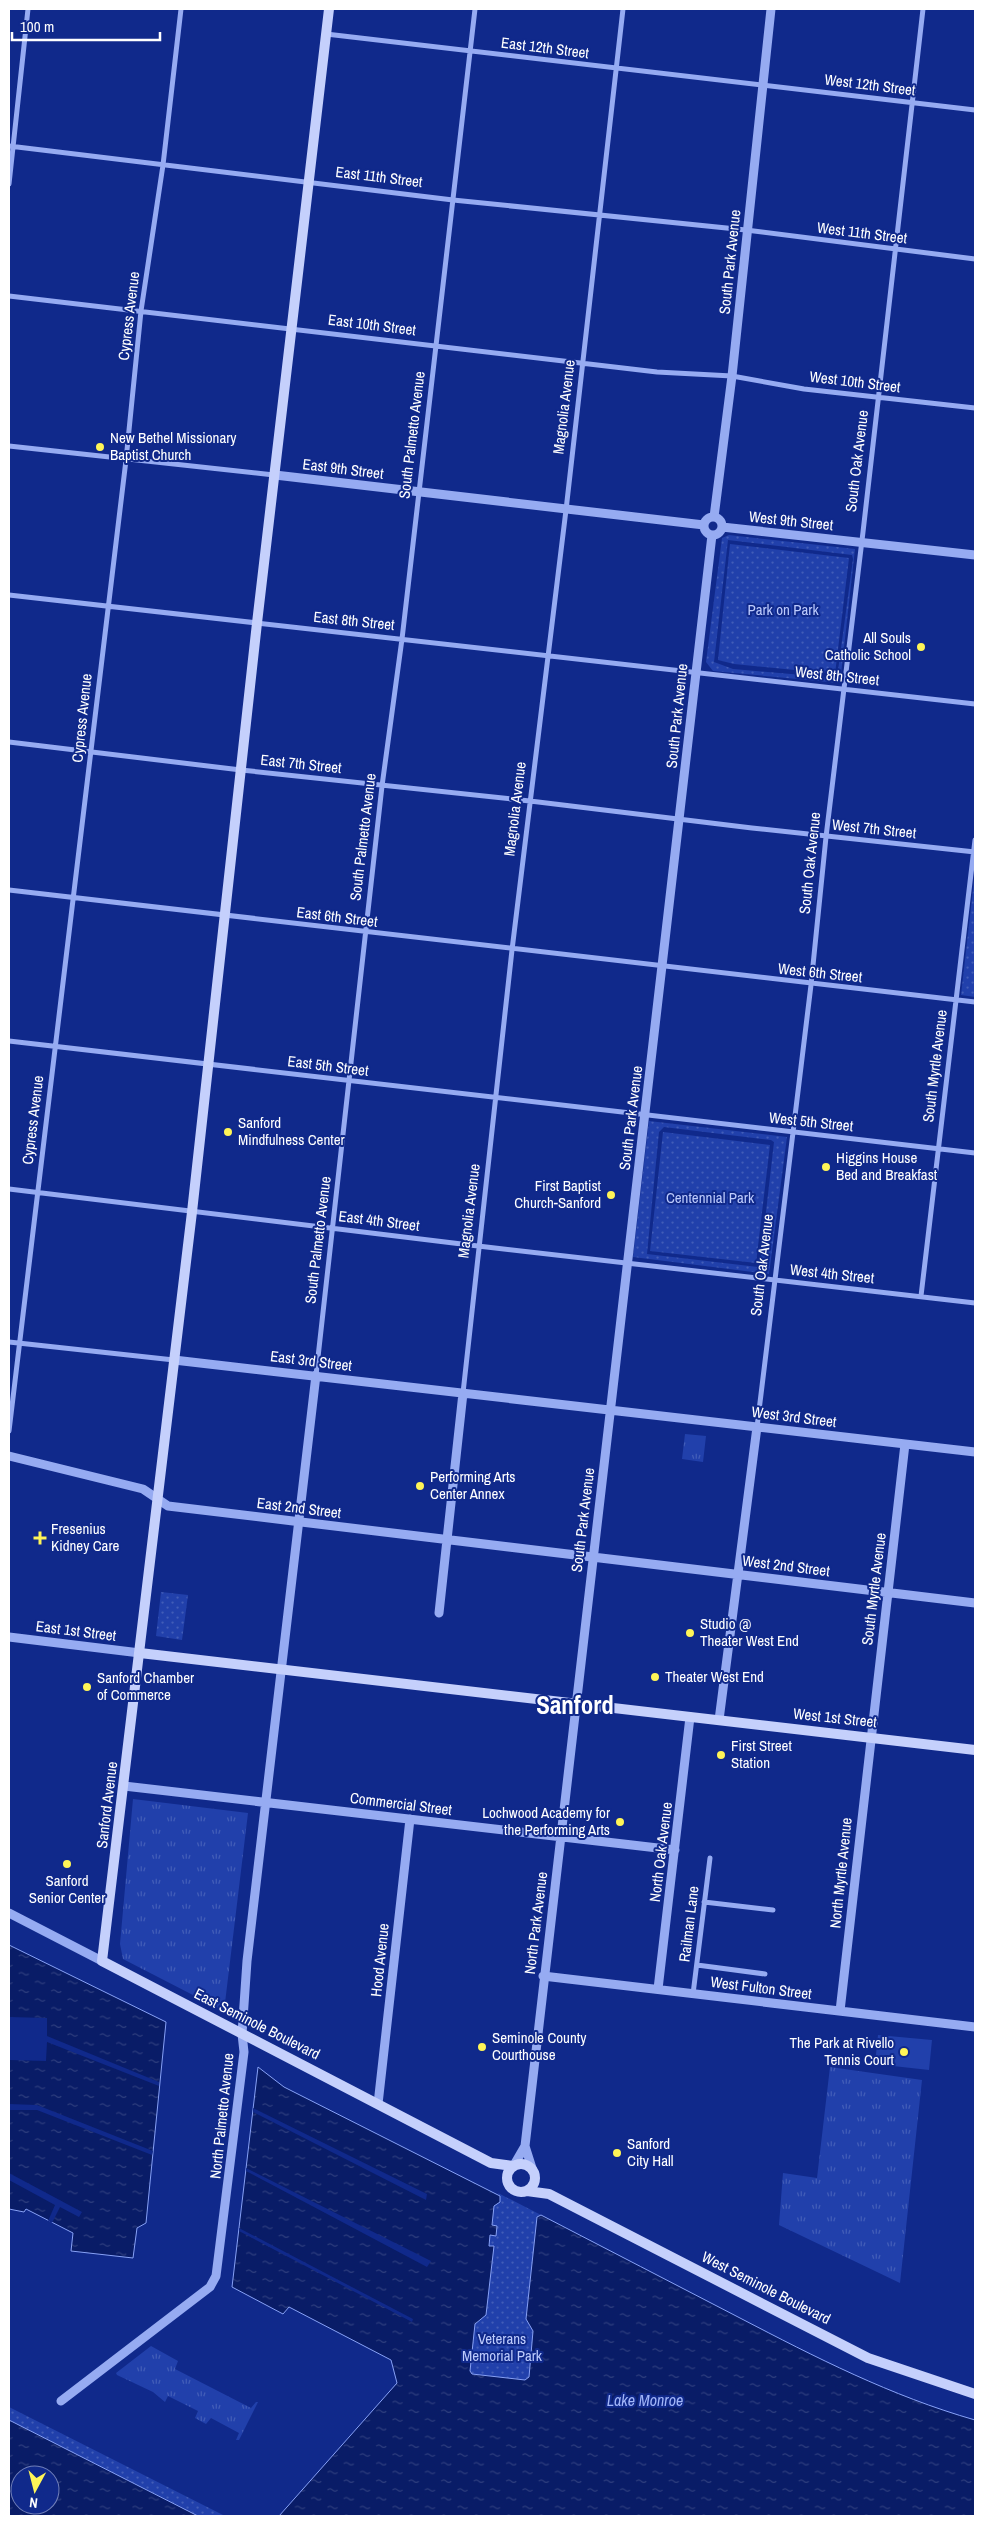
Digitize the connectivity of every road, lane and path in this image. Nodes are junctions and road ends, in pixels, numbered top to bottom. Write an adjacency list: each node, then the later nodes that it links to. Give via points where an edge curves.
1 (28, 9): 14 (street)
2 (181, 9): 15 (street, Cypress Avenue)
3 (329, 9): 8 (main road, Sanford Avenue)
4 (475, 9): 9 (street, South Palmetto Avenue)
5 (623, 9): 10 (street, Magnolia Avenue)
6 (771, 9): 11 (street, South Park Avenue)
7 (923, 9): 12 (street, South Oak Avenue)
8 (326, 34): 9 (street, East 12th Street); 16 (main road, Sanford Avenue)
9 (470, 52): 10 (street, East 12th Street); 18 (street, South Palmetto Avenue)
10 (616, 68): 11 (street, East 12th Street); 19 (street, Magnolia Avenue)
11 (762, 84): 12 (street, West 12th Street); 20 (street, South Park Avenue)
12 (911, 102): 13 (street, West 12th Street); 21 (street, South Oak Avenue)
13 (975, 110)
14 (10, 146): 15 (street, East 11th Street); 17 (street)
15 (163, 165): 16 (street, East 11th Street); 24 (street, Cypress Avenue)
16 (309, 181): 18 (street, East 11th Street); 25 (main road, Sanford Avenue)
17 (9, 184)
18 (453, 200): 19 (street, East 11th Street); 26 (street, South Palmetto Avenue)
19 (600, 216): 20 (street, East 11th Street); 27 (street, Magnolia Avenue)
20 (746, 230): 21 (street, West 11th Street); 28 (street, South Park Avenue)
21 (895, 250): 22 (street, West 11th Street); 29 (street, South Oak Avenue)
22 (975, 259)
23 (9, 296): 24 (street, East 10th Street)
24 (141, 312): 25 (street, East 10th Street); 32 (street, Cypress Avenue)
25 (293, 328): 26 (street, East 10th Street); 33 (main road, Sanford Avenue)
26 (437, 345): 27 (street, East 10th Street); 34 (street, South Palmetto Avenue)
27 (583, 364): 28 (street, East 10th Street); 35 (street, Magnolia Avenue)
28 (732, 376): 29 (street, West 10th Street); 36 (street, South Park Avenue)
29 (878, 398): 30 (street, West 10th Street); 40 (street, South Oak Avenue)
30 (975, 408)
31 (9, 446): 32 (street, East 9th Street)
32 (126, 460): 33 (street, East 9th Street); 43 (street, Cypress Avenue)
33 (274, 475): 34 (street, East 9th Street); 44 (main road, Sanford Avenue)
34 (418, 492): 35 (street, East 9th Street); 45 (street, South Palmetto Avenue)
35 (566, 510): 37 (street, East 9th Street); 46 (street, Magnolia Avenue)
36 (714, 517): 37 (street, via 707,519); 38 (street, via 720,520)
37 (704, 525): 39 (street, via 706,532)
38 (722, 527): 39 (street, via 719,533); 40 (street, West 9th Street)
39 (712, 535): 47 (street, South Park Avenue)
40 (862, 542): 41 (street, West 9th Street); 48 (street, South Oak Avenue)
41 (975, 555)
42 (9, 595): 43 (street, East 8th Street)
43 (107, 605): 44 (street, East 8th Street); 51 (street, Cypress Avenue)
44 (257, 623): 45 (street, East 8th Street); 52 (main road, Sanford Avenue)
45 (402, 639): 46 (street, East 8th Street); 53 (street, South Palmetto Avenue)
46 (547, 656): 47 (street, East 8th Street); 54 (street, Magnolia Avenue)
47 (696, 673): 48 (street, West 8th Street); 55 (street, South Park Avenue)
48 (844, 690): 49 (street, West 8th Street); 56 (street, South Oak Avenue)
49 (975, 704)
50 (9, 742): 51 (street, East 7th Street)
51 (91, 752): 52 (street, East 7th Street); 60 (street, Cypress Avenue)
52 (241, 770): 53 (street, East 7th Street); 61 (main road, Sanford Avenue)
53 (382, 786): 54 (street, East 7th Street); 62 (street, South Palmetto Avenue)
54 (530, 801): 55 (street, East 7th Street); 63 (street, Magnolia Avenue)
55 (680, 820): 56 (street, West 7th Street); 64 (street, South Park Avenue)
56 (826, 836): 58 (street, West 7th Street); 65 (street, South Oak Avenue)
57 (975, 840): 58 (street, South Myrtle Avenue)
58 (975, 852): 66 (street, South Myrtle Avenue)
59 (9, 890): 60 (street, East 6th Street)
60 (73, 898): 61 (street, East 6th Street); 69 (street, Cypress Avenue)
61 (224, 916): 62 (street, East 6th Street); 70 (main road, Sanford Avenue)
62 (366, 933): 63 (street, East 6th Street); 71 (street, South Palmetto Avenue)
63 (512, 950): 64 (street, East 6th Street); 72 (street, Magnolia Avenue)
64 (662, 967): 65 (street, West 6th Street); 73 (street, South Park Avenue)
65 (811, 985): 66 (street, West 6th Street); 74 (street, South Oak Avenue)
66 (956, 1000): 67 (street, West 6th Street); 75 (street, South Myrtle Avenue)
67 (975, 1002)
68 (9, 1041): 69 (street, East 5th Street)
69 (54, 1046): 70 (street, East 5th Street); 78 (street, Cypress Avenue)
70 (208, 1064): 71 (street, East 5th Street); 79 (main road, Sanford Avenue)
71 (350, 1081): 72 (street, East 5th Street); 80 (street, South Palmetto Avenue)
72 (497, 1098): 73 (street, East 5th Street); 81 (street, Magnolia Avenue)
73 (645, 1115): 74 (street, West 5th Street); 82 (street, South Park Avenue)
74 (792, 1132): 75 (street, West 5th Street); 83 (street, South Oak Avenue)
75 (939, 1148): 76 (street, West 5th Street); 84 (street, South Myrtle Avenue)
76 (975, 1153)
77 (9, 1189): 78 (street, East 4th Street)
78 (36, 1192): 79 (street, East 4th Street); 87 (street, Cypress Avenue)
79 (192, 1212): 80 (street, East 4th Street); 88 (main road, Sanford Avenue)
80 (333, 1228): 81 (street, East 4th Street); 89 (street, South Palmetto Avenue)
81 (478, 1246): 82 (street, East 4th Street); 90 (street, Magnolia Avenue)
82 (627, 1262): 83 (street, West 4th Street); 91 (street, South Park Avenue)
83 (774, 1280): 84 (street, West 4th Street); 92 (street, South Oak Avenue)
84 (921, 1296): 85 (street, West 4th Street)
85 (975, 1303)
86 (9, 1342): 87 (street, East 3rd Street)
87 (20, 1343): 88 (street, East 3rd Street); 93 (street, Cypress Avenue)
88 (174, 1360): 89 (street, East 3rd Street); 97 (main road, Sanford Avenue)
89 (316, 1375): 90 (street, East 3rd Street); 98 (street, South Palmetto Avenue)
90 (462, 1394): 91 (street, East 3rd Street); 99 (street, Magnolia Avenue)
91 (610, 1409): 92 (street, West 3rd Street); 100 (street, South Park Avenue)
92 (757, 1427): 94 (street, West 3rd Street); 101 (street, South Oak Avenue)
93 (9, 1431)
94 (904, 1444): 95 (street, West 3rd Street); 102 (street, South Myrtle Avenue)
95 (975, 1452)
96 (9, 1456): 97 (street, East 2nd Street, via 143,1489)
97 (158, 1499): 98 (street, East 2nd Street, via 168,1506); 106 (main road, Sanford Avenue)
98 (297, 1522): 99 (street, East 2nd Street); 107 (street, South Palmetto Avenue)
99 (447, 1540): 100 (street, East 2nd Street); 104 (street, Magnolia Avenue)
100 (593, 1557): 101 (street, West 2nd Street); 108 (street, South Park Avenue)
101 (739, 1574): 102 (street, West 2nd Street); 110 (street, South Oak Avenue)
102 (888, 1592): 103 (street, West 2nd Street); 111 (street, South Myrtle Avenue)
103 (975, 1603)
104 (439, 1613)
105 (9, 1637): 106 (street, East 1st Street)
106 (140, 1653): 107 (main road, West 1st Street); 113 (main road, Sanford Avenue)
107 (282, 1670): 108 (main road, West 1st Street); 114 (street, North Palmetto Avenue)
108 (576, 1704): 109 (main road, West 1st Street); 116 (street, North Park Avenue)
109 (690, 1717): 110 (main road, West 1st Street); 117 (street, North Oak Avenue)
110 (719, 1720): 111 (main road, West 1st Street)
111 (871, 1737): 112 (main road, West 1st Street); 128 (street, North Myrtle Avenue)
112 (975, 1750)
113 (124, 1786): 114 (street, Commercial Street); 122 (main road, Sanford Avenue)
114 (266, 1802): 115 (street, Commercial Street); 130 (street, North Palmetto Avenue, via 247,1961)
115 (410, 1819): 116 (street, Commercial Street); 131 (street, Hood Avenue)
116 (560, 1836): 117 (street, Commercial Street); 125 (street, North Park Avenue)
117 (675, 1850): 126 (street, North Oak Avenue)
118 (710, 1858): 119 (street, Railman Lane)
119 (704, 1902): 120 (street); 123 (street, Railman Lane)
120 (772, 1910)
121 (9, 1913): 122 (street, East Seminole Boulevard)
122 (102, 1961): 130 (main road, East Seminole Boulevard)
123 (697, 1965): 124 (street); 127 (street, Railman Lane)
124 (765, 1974)
125 (544, 1976): 126 (street, West Fulton Street); 132 (street, North Park Avenue)
126 (658, 1990): 127 (street, West Fulton Street)
127 (693, 1994): 128 (street, West Fulton Street)
128 (840, 2011): 129 (street, West Fulton Street)
129 (975, 2027)
130 (242, 2034): 131 (main road, East Seminole Boulevard); 140 (street, North Palmetto Avenue, via 244,2052 216,2276 210,2287)
131 (378, 2104): 133 (main road, East Seminole Boulevard)
132 (525, 2146): 134 (street); 135 (street)
133 (491, 2163): 134 (main road, East Seminole Boulevard); 136 (main road, East Seminole Boulevard)
134 (514, 2166): 135 (main road, via 524,2164); 136 (main road, via 508,2172)
135 (534, 2172): 137 (main road, via 534,2185); 138 (main road, West Seminole Boulevard)
136 (507, 2182): 137 (main road, West Seminole Boulevard, via 513,2190)
137 (527, 2191): 138 (main road, West Seminole Boulevard)
138 (549, 2194): 139 (main road, West Seminole Boulevard, via 868,2358)
139 (975, 2394)
140 (60, 2401)

